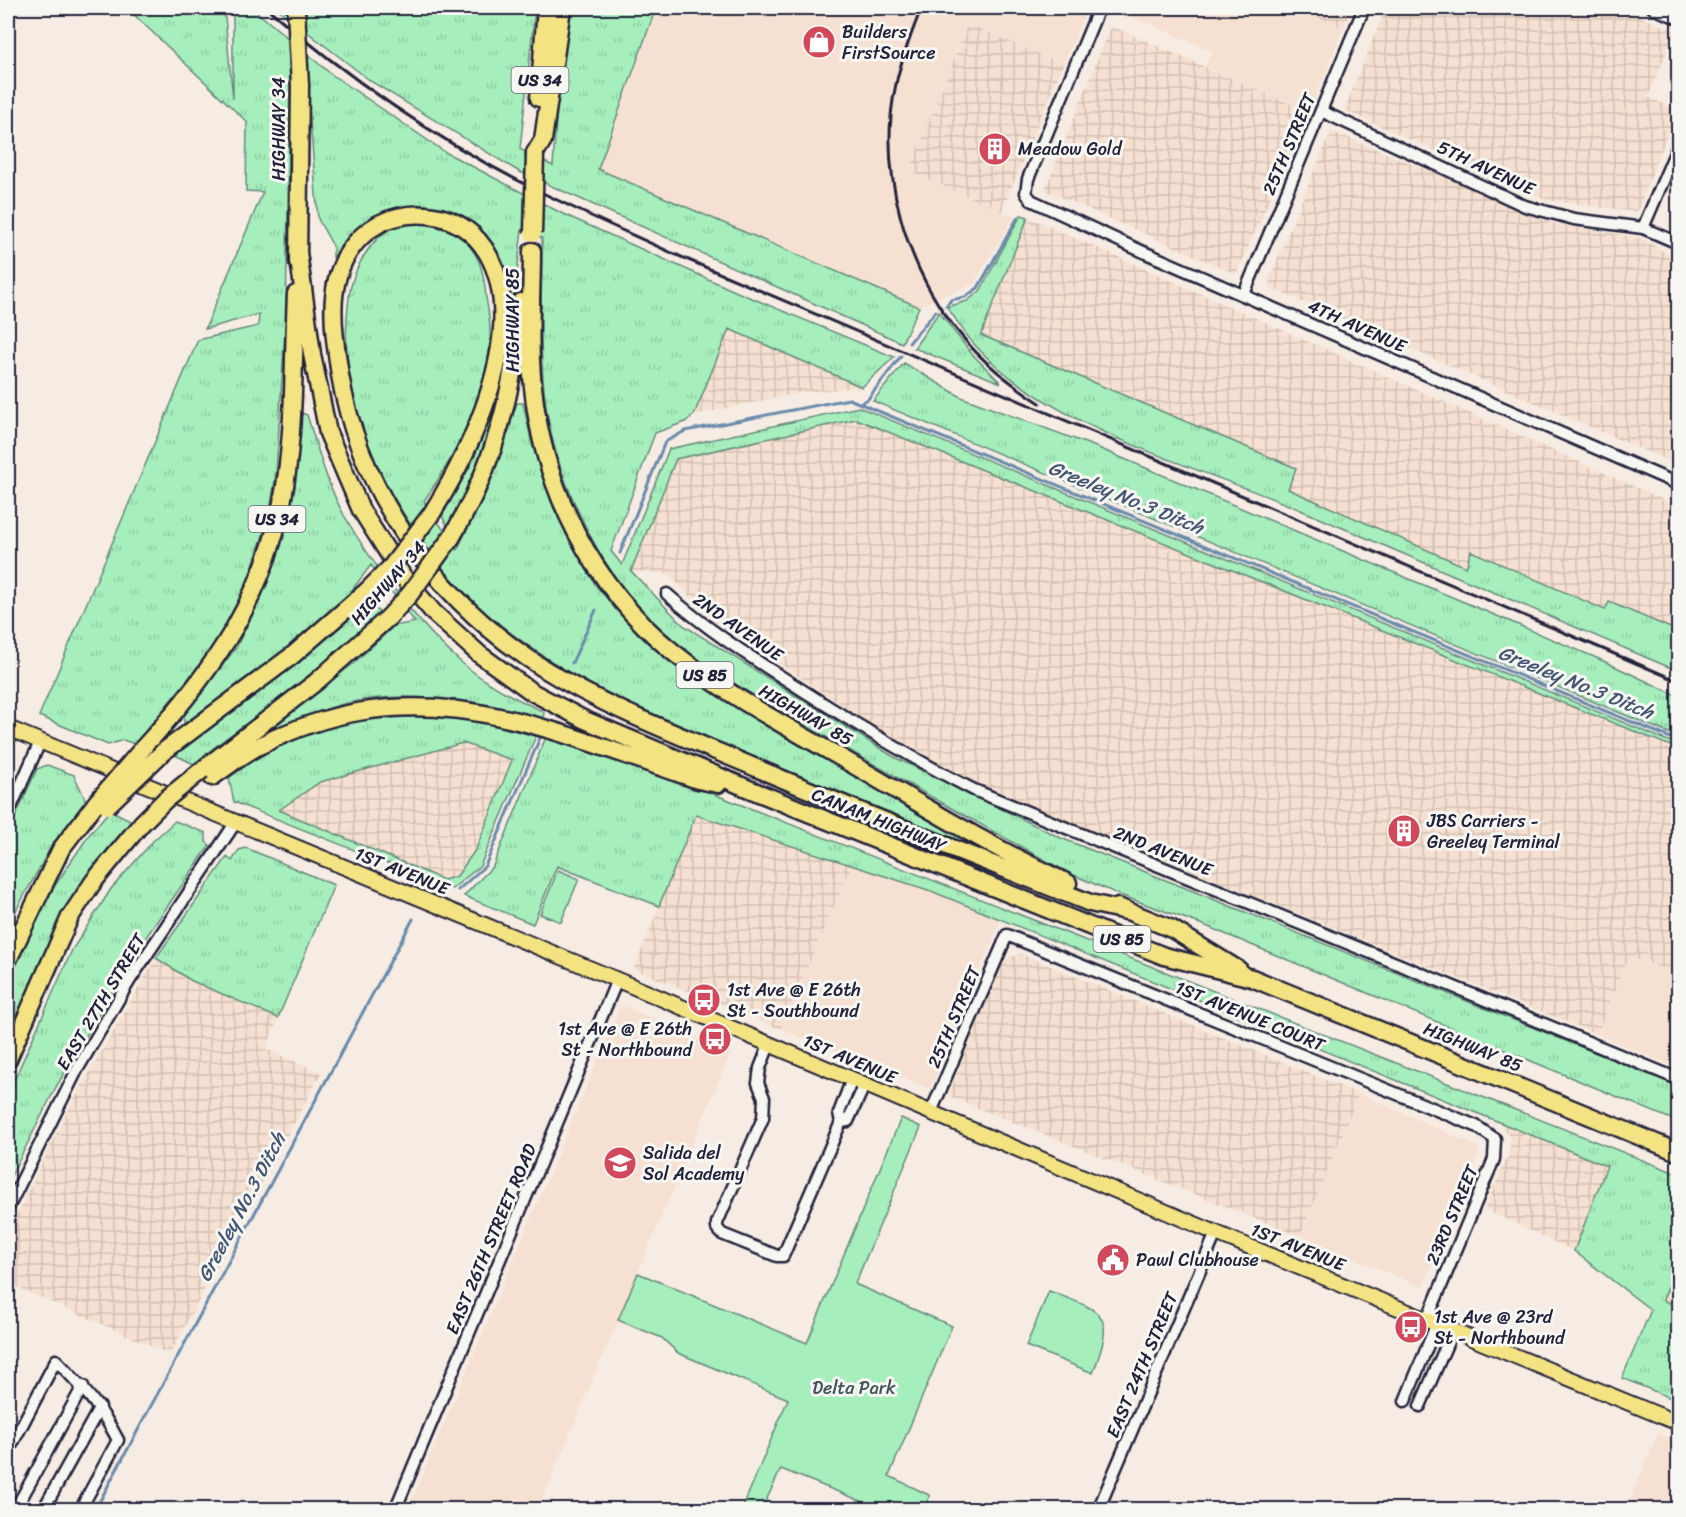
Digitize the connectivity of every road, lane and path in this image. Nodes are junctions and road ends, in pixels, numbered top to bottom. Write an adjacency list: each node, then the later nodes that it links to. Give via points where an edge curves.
1 (296, 8): 14 (highway, HIGHWAY 34 / US 34, bridge, via 300,86)
2 (546, 8): 10 (highway, HIGHWAY 34 / US 34)
3 (562, 8): 10 (highway, via 543,140)
4 (1099, 8): 15 (street, 4TH AVENUE, via 1028,179 1026,193 1042,207)
5 (1364, 8): 8 (street, 25TH STREET)
6 (1653, 8): 7 (street)
7 (1678, 18)
8 (1321, 111): 11 (street, 5TH AVENUE, via 1525,206 1574,219); 15 (street, 25TH STREET)
9 (1678, 146): 11 (street)
10 (536, 153): 13 (highway, HIGHWAY 34 / US 34, bridge)
11 (1643, 228): 12 (street, 5TH AVENUE)
12 (1678, 243)
13 (532, 251): 20 (highway, HIGHWAY 34 / US 34, bridge, via 523,285 516,359 505,414 482,480 451,538 389,617); 26 (highway, HIGHWAY 85 / US 85, via 533,386 543,448 571,524 602,574 633,613 673,652 761,712 969,833)
14 (298, 252): 21 (highway, US 85, via 328,433 361,510 404,578 450,630 532,692 585,720); 22 (highway, HIGHWAY 34 / US 34, bridge, via 290,429 285,486 274,532 249,602 220,654)
15 (1244, 294): 16 (street, 4TH AVENUE)
16 (1678, 484)
17 (667, 594): 33 (street, 2ND AVENUE, via 718,636 797,687 974,790)
18 (8, 728): 19 (main road, 1ST AVENUE)
19 (40, 742): 23 (street); 24 (main road, 1ST AVENUE)
20 (207, 774): 21 (highway, via 260,745 331,718 377,708 426,706 486,713 545,728 699,780); 32 (highway, via 147,826 112,869 51,960)
21 (749, 789): 25 (highway, CANAM HIGHWAY / US 85)
22 (101, 805): 26 (highway, bridge, via 368,590 391,567 432,513 456,471 479,420 496,361 502,294 491,256 474,234 454,221 421,214 406,214 377,225 346,255 333,299 340,375 356,438 382,500 427,566 474,618 536,665 612,706 1090,903); 28 (highway, HIGHWAY 34 / US 34, via 61,849)
23 (8, 814)
24 (236, 822): 30 (main road, 1ST AVENUE); 38 (street, EAST 27TH STREET, via 130,980 83,1060)
25 (995, 888): 29 (highway, HIGHWAY 85 / US 85, via 1164,956)
26 (1126, 911): 29 (highway, HIGHWAY 85 / US 85, via 1172,929)
27 (1007, 935): 35 (street, 25TH STREET); 36 (street, 1ST AVENUE COURT)
28 (8, 960)
29 (1252, 978): 37 (highway, HIGHWAY 85 / US 85)
30 (617, 980): 31 (main road, 1ST AVENUE); 51 (street, EAST 26TH STREET ROAD)
31 (769, 1045): 34 (main road, 1ST AVENUE); 34 (street, via 758,1083 764,1098 763,1118 717,1223 722,1234 783,1256 841,1122 848,1121)
32 (8, 1059)
33 (1678, 1079)
34 (859, 1082): 35 (main road, 1ST AVENUE)
35 (931, 1112): 39 (main road, 1ST AVENUE)
36 (1481, 1129): 40 (street, 23RD STREET, via 1495,1139 1494,1159)
37 (1678, 1152)
38 (8, 1208)
39 (1216, 1233): 40 (main road, 1ST AVENUE); 52 (street, EAST 24TH STREET)
40 (1432, 1321): 41 (main road, 1ST AVENUE); 43 (street)
41 (1453, 1330): 44 (street); 46 (main road, 1ST AVENUE)
42 (83, 1386): 45 (street); 47 (street, via 56,1360); 48 (street)
43 (1405, 1401)
44 (1420, 1406)
45 (100, 1407): 49 (street); 50 (street, via 118,1440)
46 (1678, 1423)
47 (8, 1452)
48 (15, 1509)
49 (43, 1509)
50 (80, 1509)
51 (395, 1509)
52 (1098, 1509)

